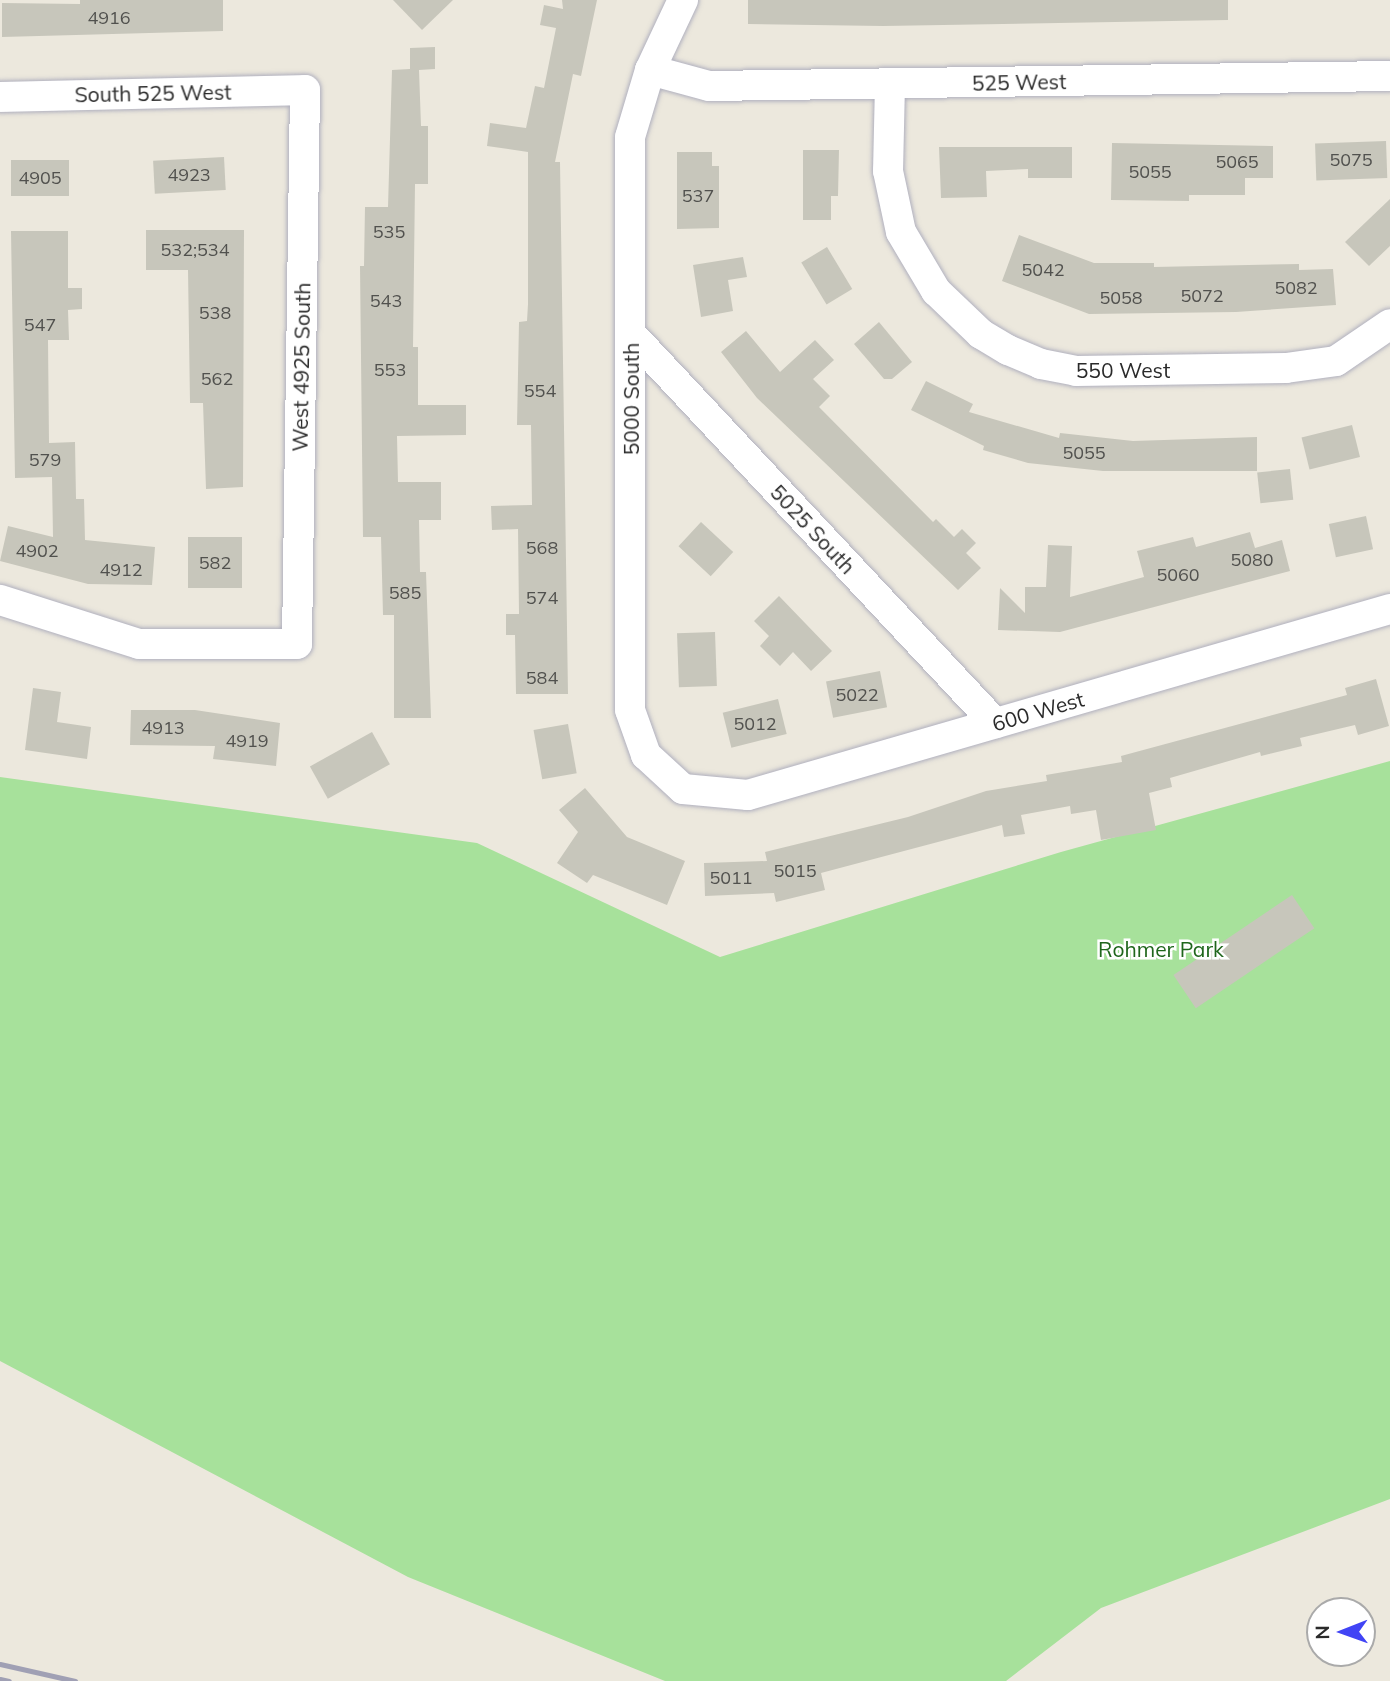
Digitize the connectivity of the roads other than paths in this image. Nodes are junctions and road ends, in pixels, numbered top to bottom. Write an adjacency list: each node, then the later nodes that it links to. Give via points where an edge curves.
1 (683, 0): 2 (street, 5000 South)
2 (650, 70): 4 (street, 525 West, via 709,86); 8 (street, 5000 South, via 630,137)
3 (1390, 76): 4 (street, 525 West)
4 (890, 84): 7 (street, 550 West, via 888,171 901,232 936,291 981,334 1008,350 1076,372 1286,368 1336,361)
5 (305, 90): 6 (street, South 525 West); 9 (street, West 4925 South, via 297,644 139,645)
6 (0, 96)
7 (1384, 330)
8 (631, 334): 11 (street, 5025 South); 12 (street, 5000 South, via 629,710 646,755)
9 (0, 600)
10 (1390, 609): 11 (street, 600 West)
11 (995, 723): 12 (street, 600 West, via 748,795)
12 (683, 789)

